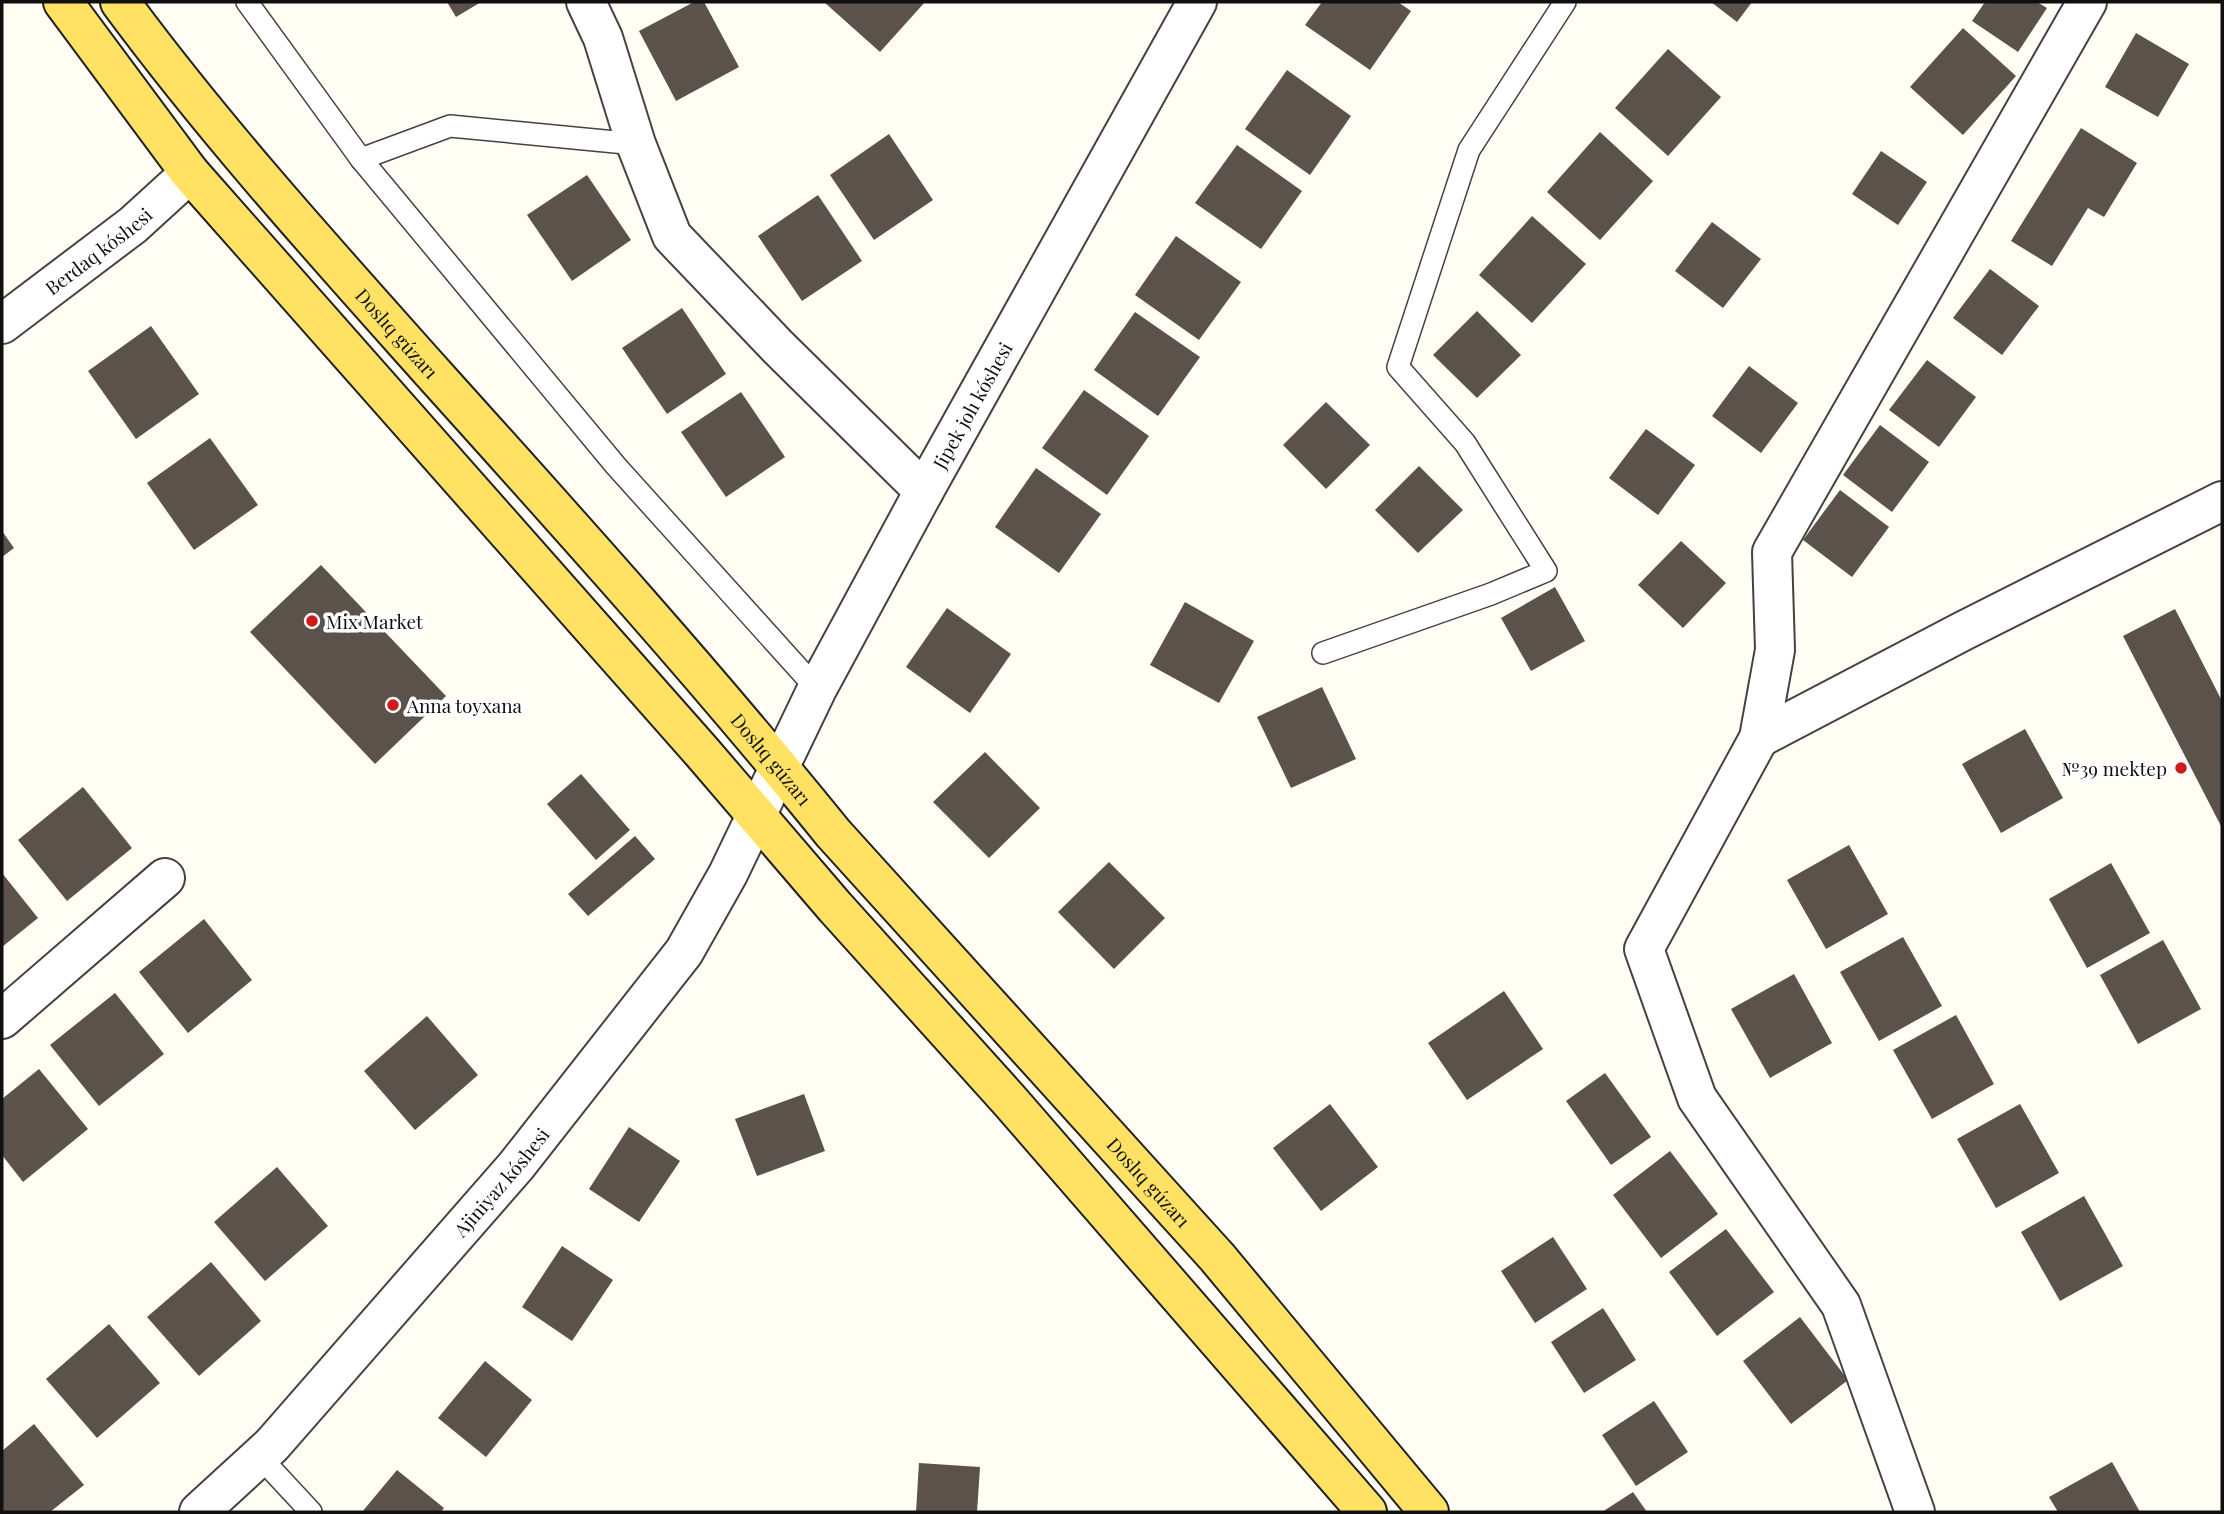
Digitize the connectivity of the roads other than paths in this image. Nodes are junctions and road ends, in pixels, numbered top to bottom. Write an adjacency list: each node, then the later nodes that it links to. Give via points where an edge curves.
1 (63, 2): 10 (main road)
2 (120, 2): 17 (main road, Doslıq gúzarı, via 170,70 303,227)
3 (247, 2): 9 (lane)
4 (586, 2): 8 (street, via 603,38)
5 (1197, 2): 12 (street, Jipek jolı kóshesi)
6 (1565, 2): 14 (lane, via 1469,150 1398,367 1465,443 1546,571)
7 (2087, 2): 16 (street, via 1772,552 1775,650)
8 (636, 144): 9 (lane, via 450,126); 12 (street, via 671,236)
9 (362, 159): 15 (lane, via 616,466)
10 (190, 173): 11 (street, Berdaq kóshesi, via 133,225); 18 (main road)
11 (2, 324)
12 (924, 491): 15 (street, Jipek jolı kóshesi)
13 (2222, 501): 16 (street)
14 (1323, 653)
15 (817, 689): 17 (street, Jipek jolı kóshesi)
16 (1759, 738): 26 (street, via 1644,949 1697,1098 1842,1305)
17 (779, 767): 18 (street, Jipek jolı kóshesi); 25 (main road, Doslıq gúzarı, via 833,833 1217,1257)
18 (755, 814): 21 (street, Ajiniyaz kóshesi, via 684,952 516,1166); 24 (main road)
19 (165, 878): 20 (street)
20 (2, 1019)
21 (260, 1457): 22 (street, Ajiniyaz kóshesi); 23 (lane)
22 (199, 1512)
23 (311, 1512)
24 (1367, 1512)
25 (1429, 1512)
26 (1915, 1512)

